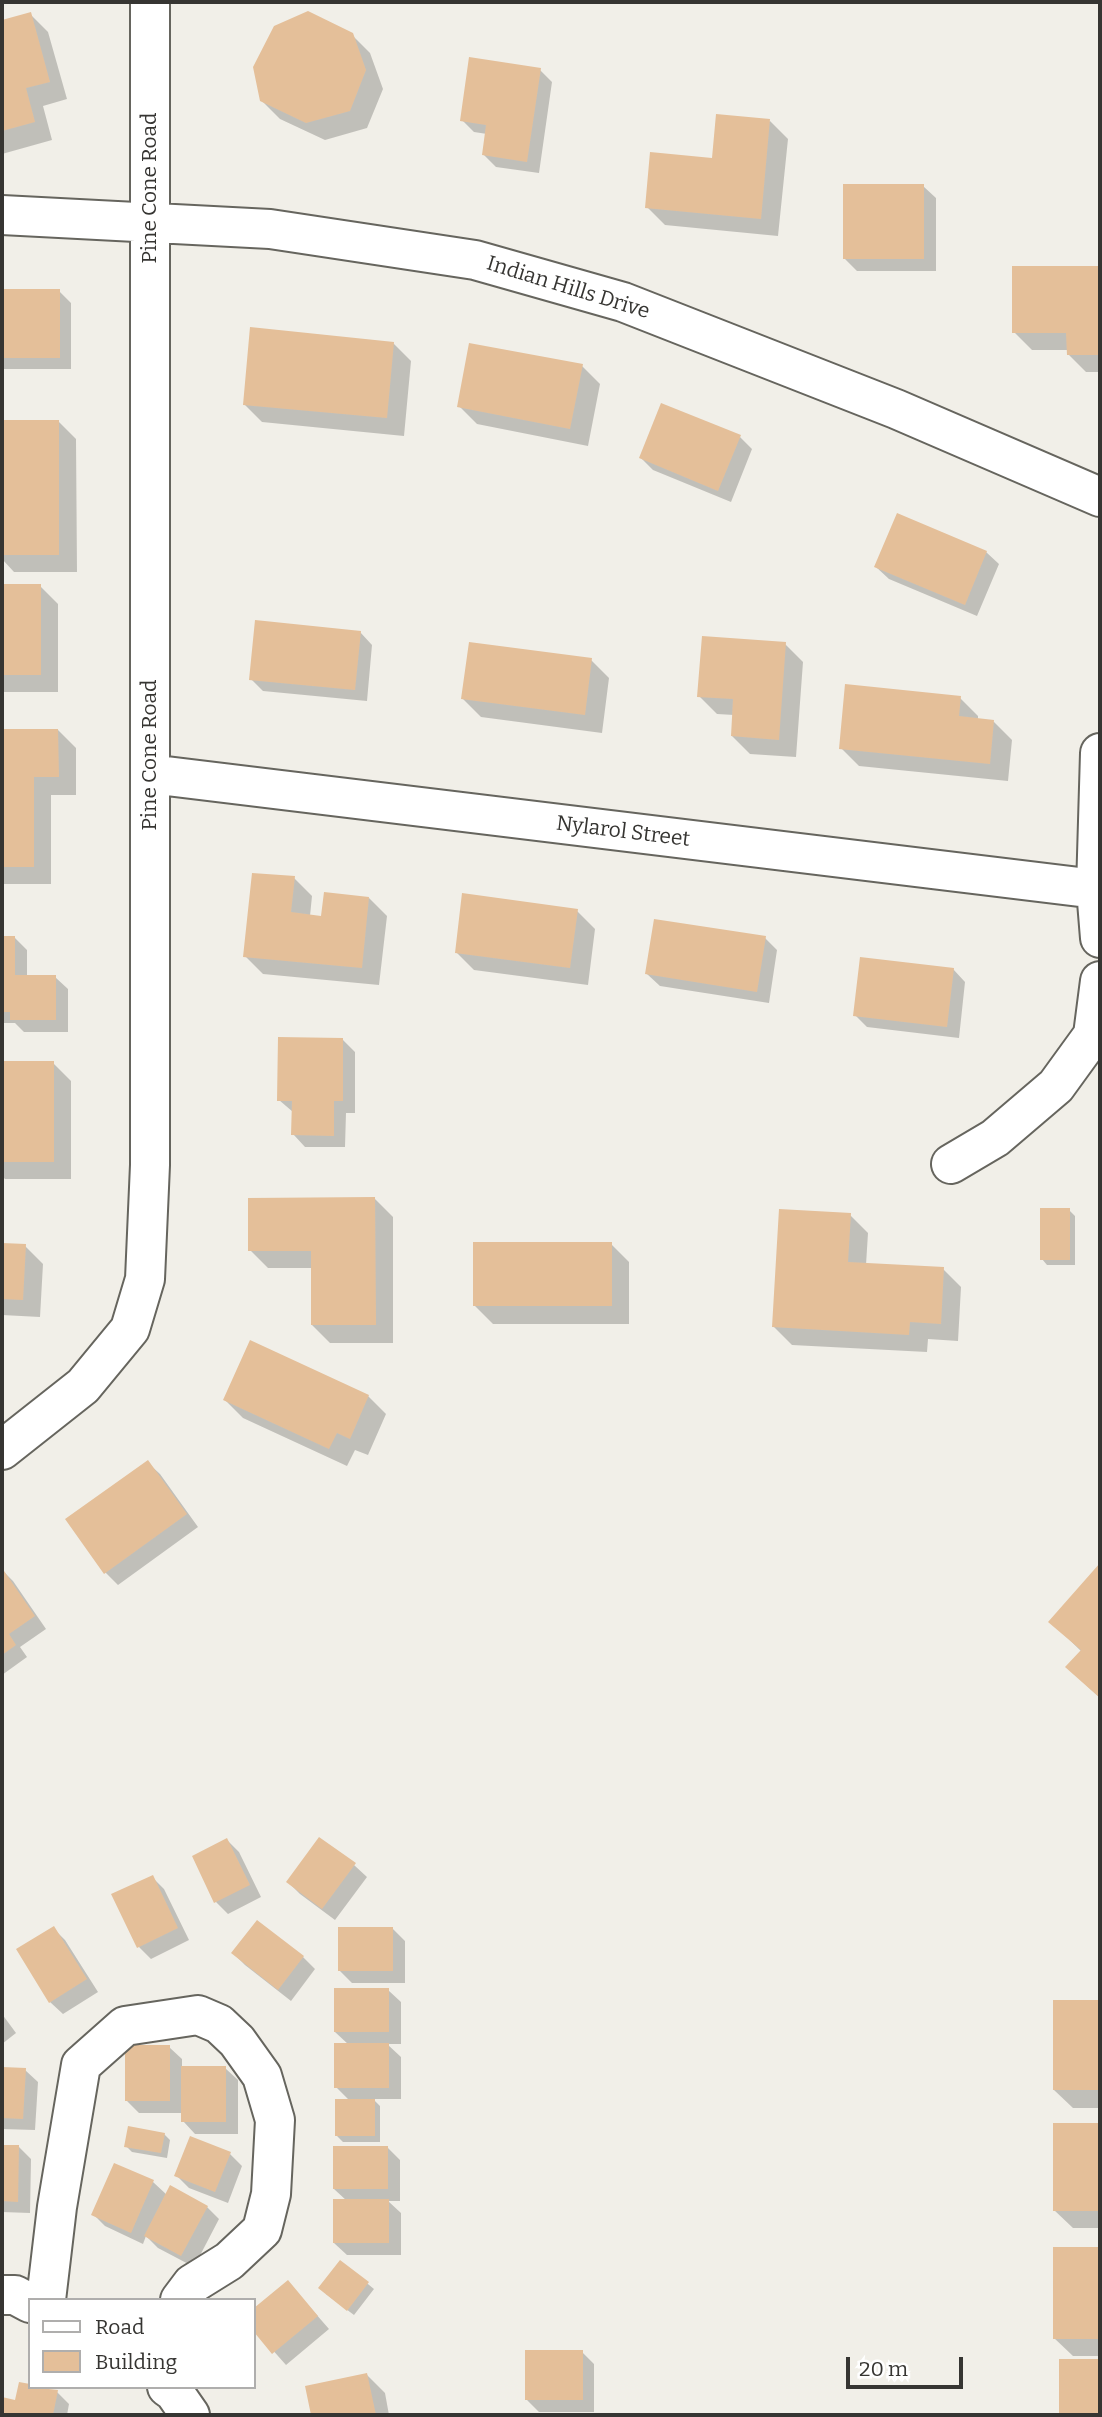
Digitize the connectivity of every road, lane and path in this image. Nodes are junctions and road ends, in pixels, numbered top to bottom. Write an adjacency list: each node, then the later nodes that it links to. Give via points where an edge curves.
1 (150, 2): 3 (street, Pine Cone Road)
2 (2, 215): 3 (street, Indian Hills Drive)
3 (150, 223): 4 (street, Indian Hills Drive, via 270,229 475,260 624,302 896,409); 6 (street, Pine Cone Road)
4 (1100, 496)
5 (1100, 753): 7 (street)
6 (150, 774): 7 (street, Nylarol Street); 11 (street, Pine Cone Road, via 150,1165 145,1279 130,1329 83,1386)
7 (1096, 890): 8 (street)
8 (1100, 938)
9 (1100, 981): 10 (street, via 1093,1035 1056,1086 995,1138)
10 (951, 1164)
11 (2, 1450)
12 (2, 2295): 15 (street)
13 (46, 2298): 14 (street, via 81,2066 125,2026 198,2015 219,2024 237,2041 262,2076 275,2120 271,2194 262,2230 229,2261 191,2284)
14 (181, 2298)
15 (28, 2302)
16 (170, 2389): 17 (street)
17 (190, 2415)

